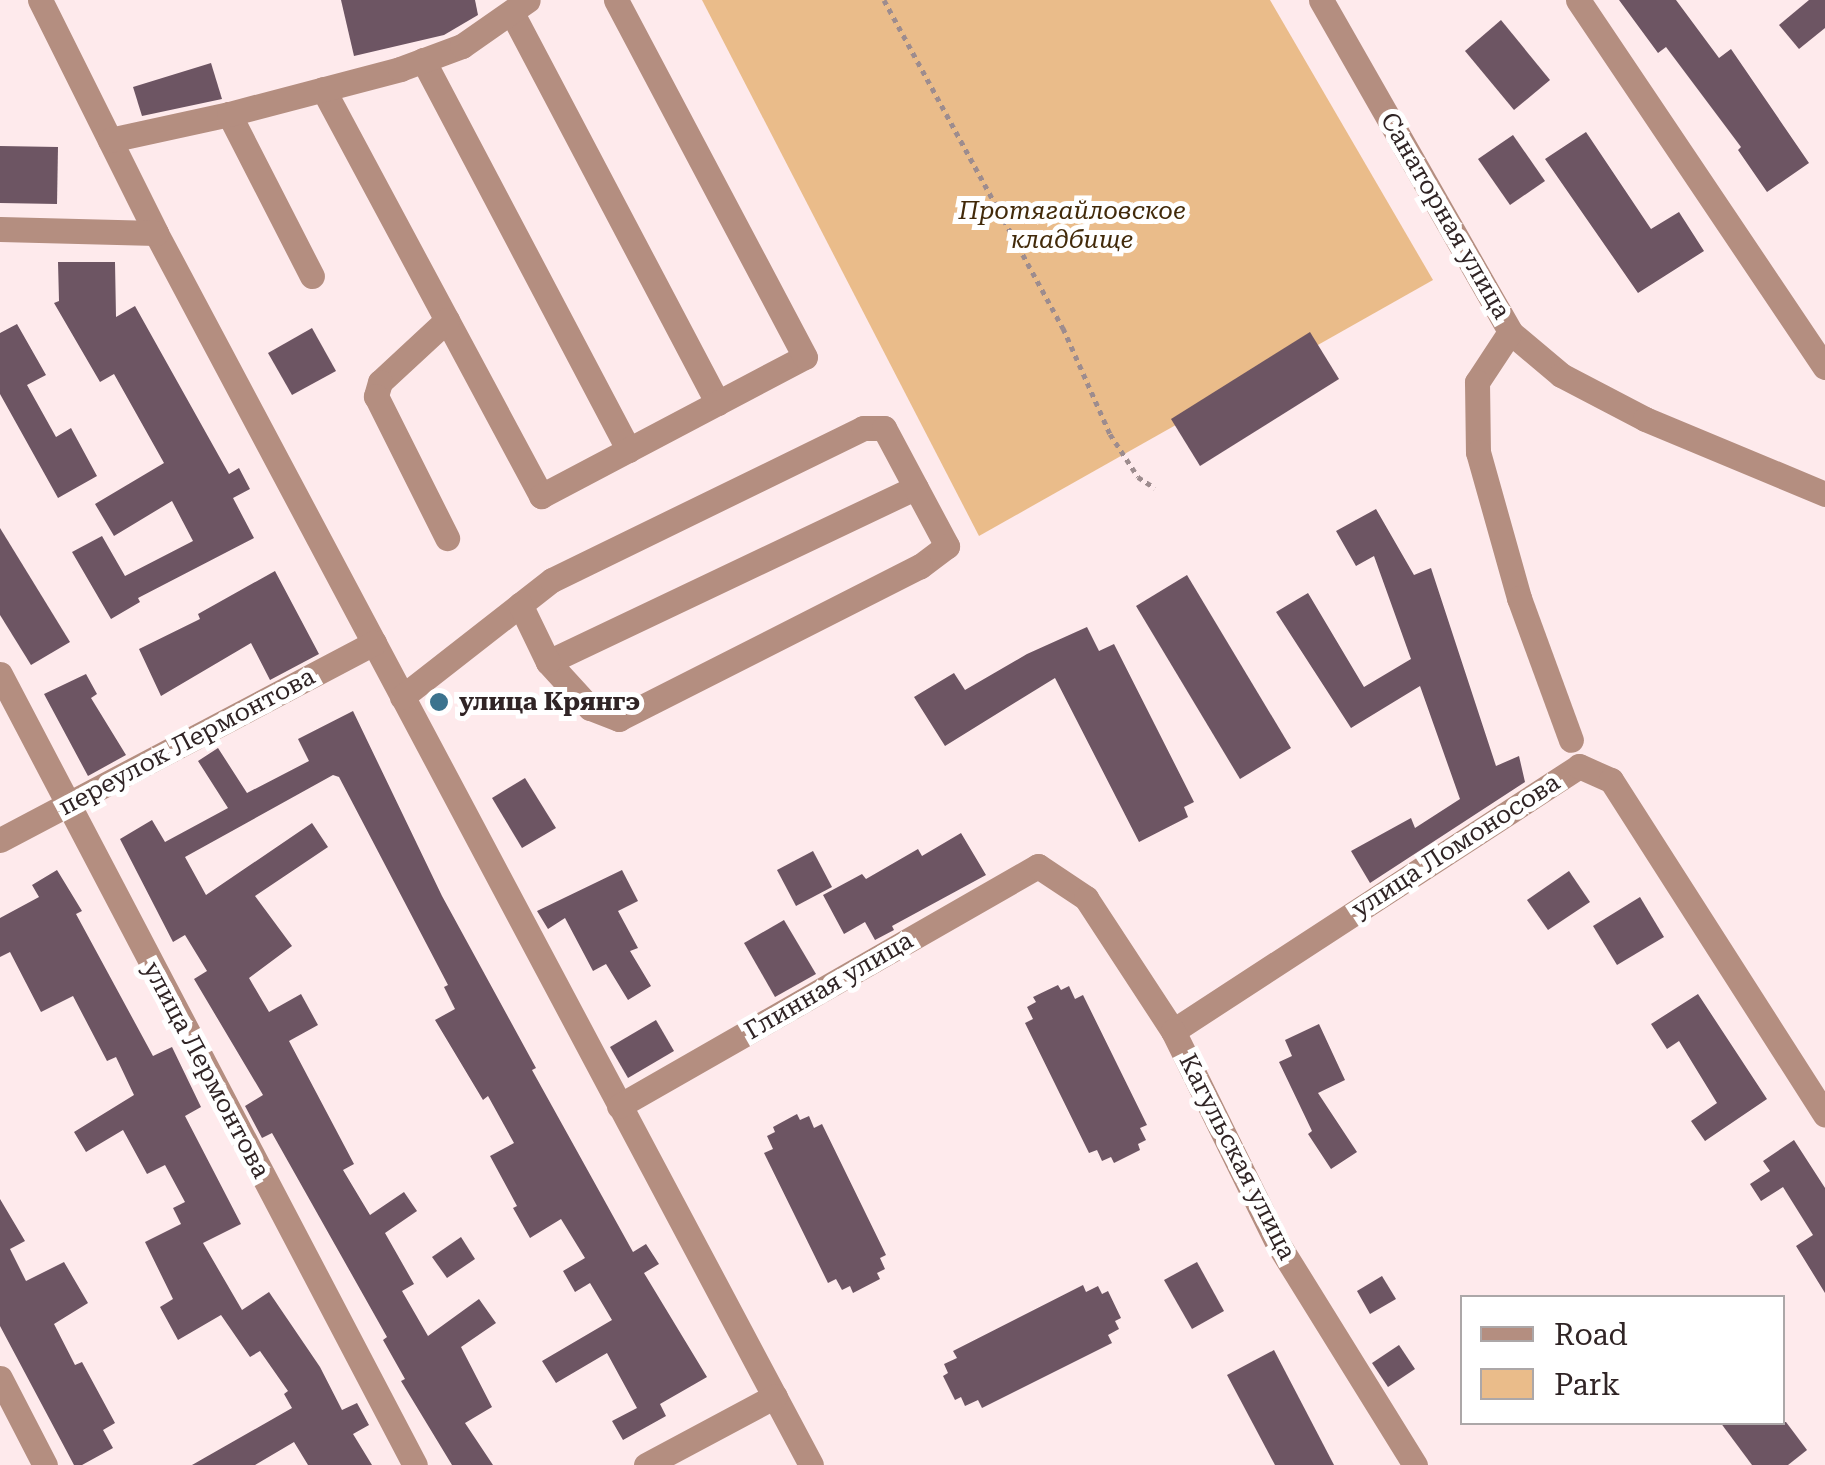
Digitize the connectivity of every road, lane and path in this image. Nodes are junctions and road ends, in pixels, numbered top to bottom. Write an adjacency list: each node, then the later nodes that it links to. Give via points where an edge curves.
1 (40, 0): 10 (street)
2 (616, 0): 17 (street, via 805,357)
3 (884, 0): 20 (path, via 1064,328 1110,434 1138,477)
4 (1321, 0): 15 (street, Санаторная улица)
5 (1578, 0): 16 (street)
6 (520, 7): 7 (street, via 462,46); 17 (street)
7 (423, 60): 8 (street); 18 (street)
8 (324, 89): 9 (street); 14 (street)
9 (229, 114): 10 (street); 13 (street)
10 (110, 140): 12 (street)
11 (0, 230): 12 (street)
12 (156, 232): 24 (street)
13 (312, 276)
14 (447, 320): 18 (street, via 541,496); 22 (street, via 380,382 376,396)
15 (1510, 332): 21 (street, Санаторная улица, via 1560,375); 28 (street, via 1477,382 1478,452 1519,598)
16 (1825, 367)
17 (718, 403): 18 (street)
18 (629, 450)
19 (916, 487): 23 (street, via 884,428 863,428 552,580); 25 (street); 25 (street, via 947,546 920,566 637,710 619,718 590,708)
20 (1155, 488)
21 (1825, 494)
22 (447, 538)
23 (520, 604): 25 (street); 27 (street)
24 (374, 643): 27 (street); 29 (street, переулок Лермонтова)
25 (548, 662)
26 (0, 674): 29 (street, улица Лермонтова)
27 (402, 697): 33 (street)
28 (1571, 740)
29 (66, 806): 30 (street, переулок Лермонтова); 38 (street, улица Лермонтова)
30 (0, 840)
31 (1038, 866): 32 (street, Кагульская улица, via 1086,898); 33 (street, Глинная улица)
32 (1174, 1031): 34 (street, улица Ломоносова, via 1579,766 1611,780); 41 (street, Кагульская улица, via 1278,1244)
33 (620, 1106): 36 (street)
34 (1825, 1114)
35 (0, 1378): 37 (street)
36 (775, 1396): 39 (street); 40 (street)
37 (46, 1465)
38 (415, 1465)
39 (646, 1465)
40 (811, 1465)
41 (1416, 1465)

